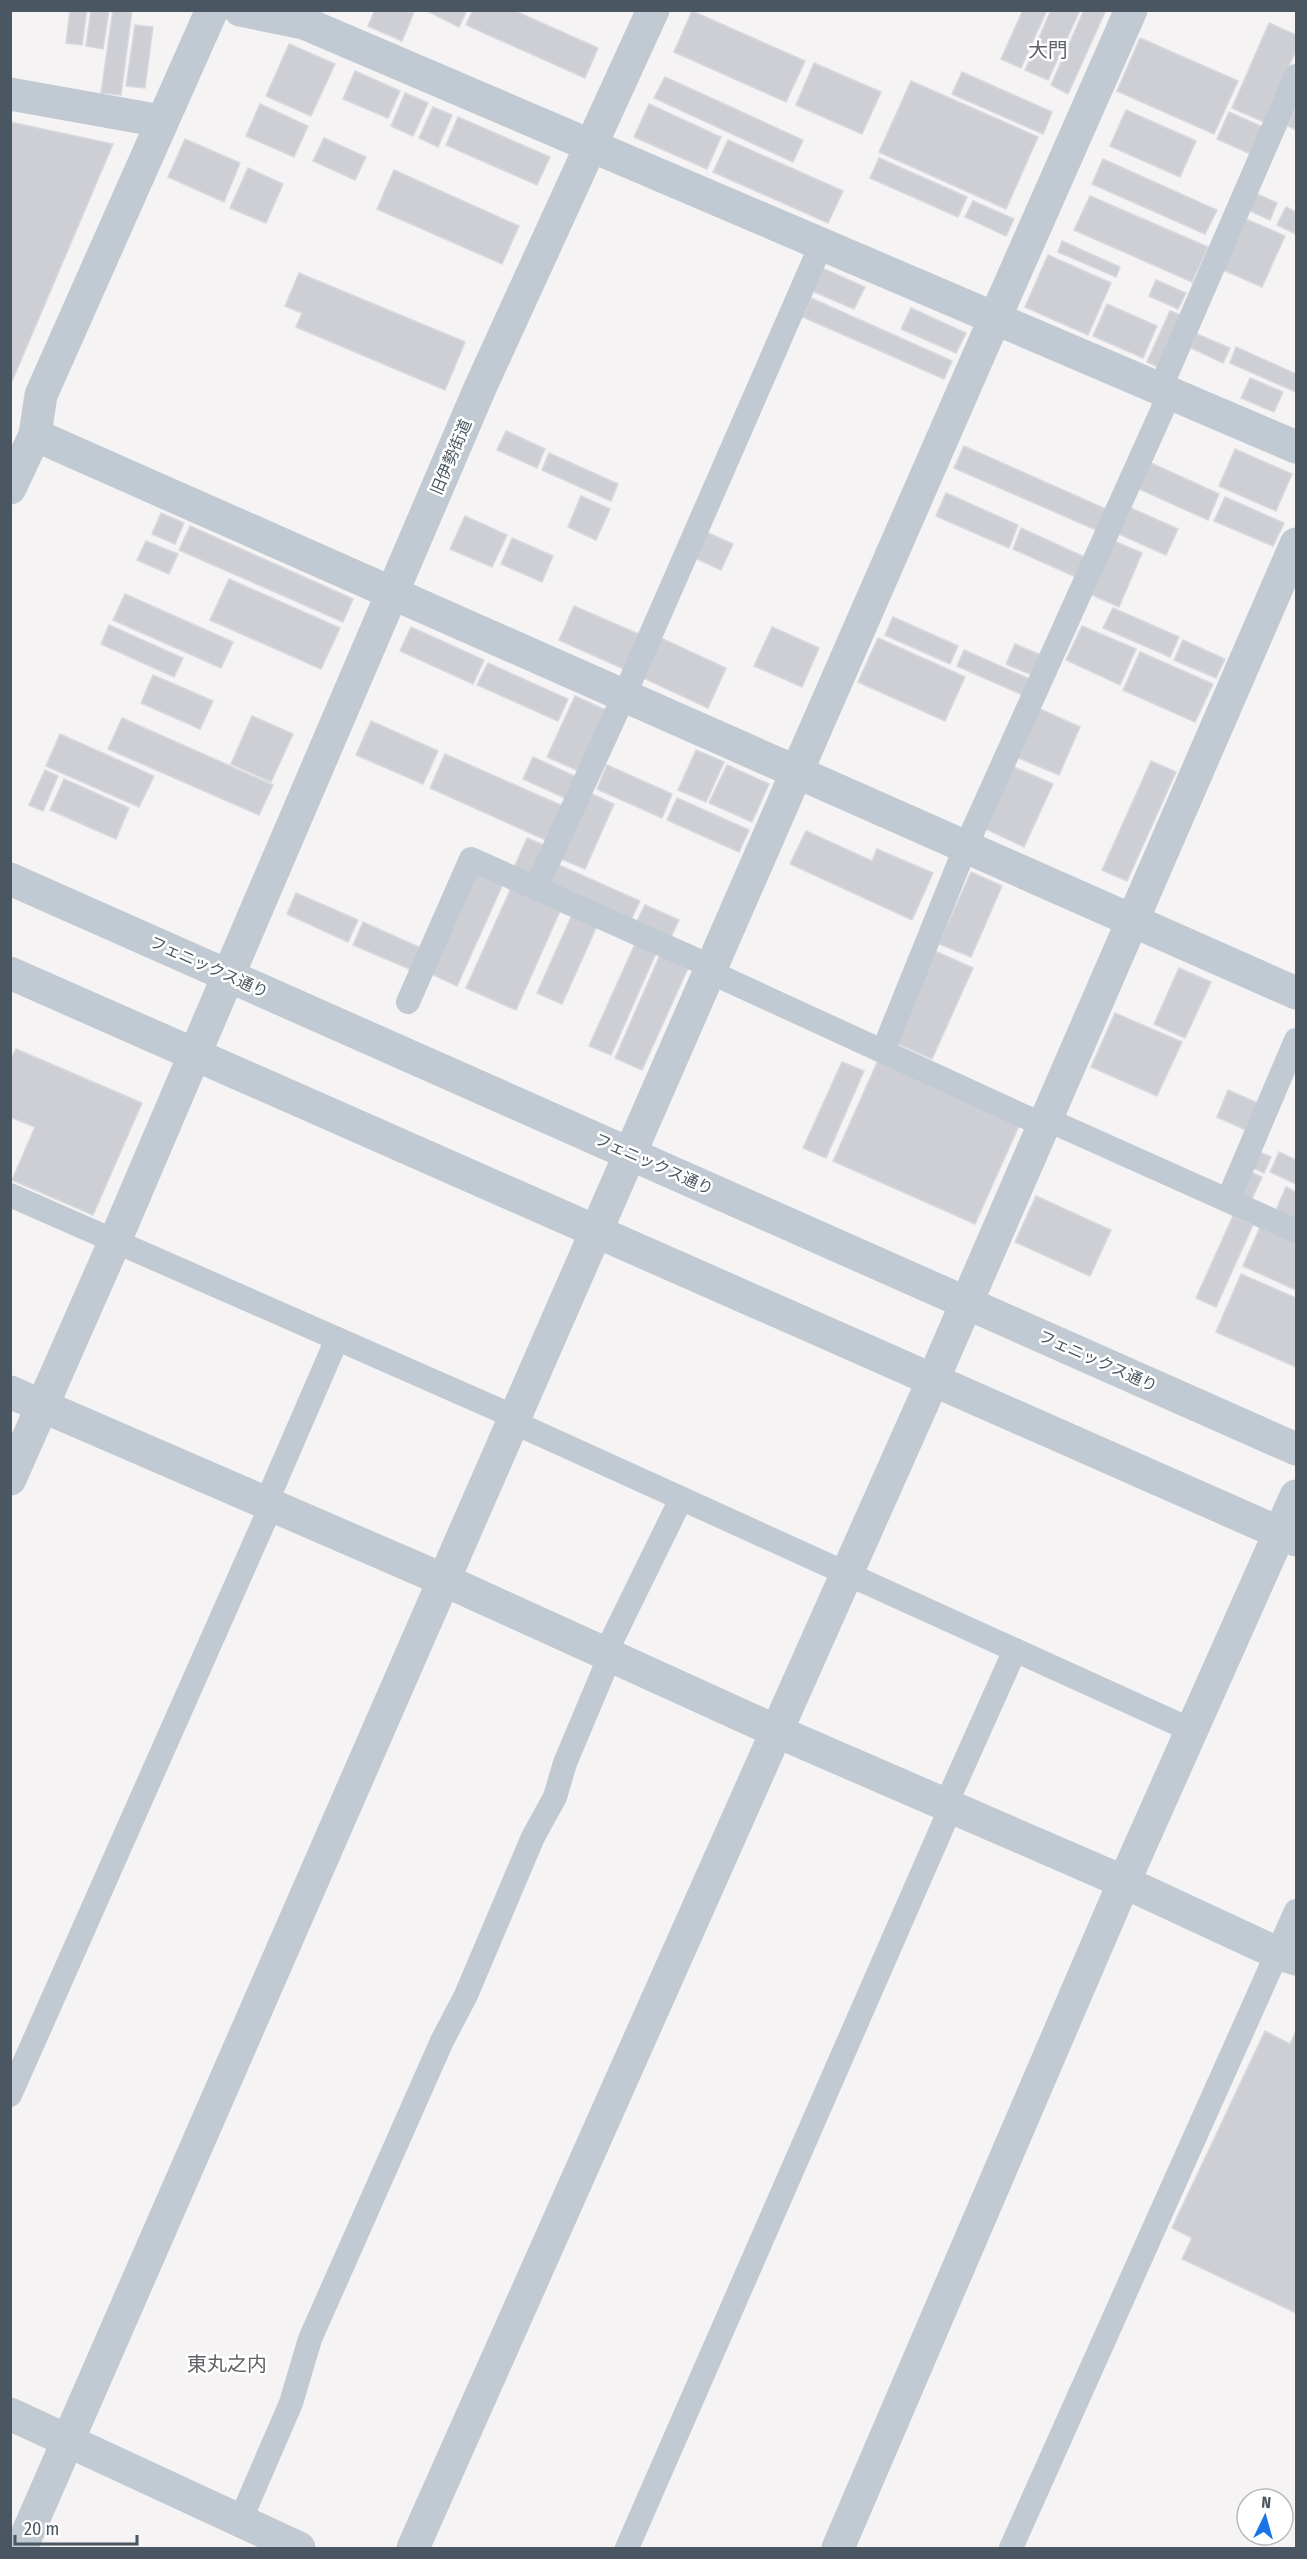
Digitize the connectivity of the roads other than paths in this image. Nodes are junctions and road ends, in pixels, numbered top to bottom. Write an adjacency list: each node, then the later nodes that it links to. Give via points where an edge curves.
1 (212, 10): 7 (street)
2 (240, 10): 8 (street, via 304,23)
3 (652, 10): 8 (street, 旧伊勢街道)
4 (1131, 10): 10 (street)
5 (1296, 76): 11 (lane)
6 (10, 94): 7 (street)
7 (161, 121): 12 (street, via 41,394)
8 (590, 147): 9 (street); 16 (street, 旧伊勢街道, via 480,388)
9 (821, 246): 10 (street); 17 (lane)
10 (995, 318): 11 (street); 18 (street)
11 (1165, 391): 13 (street); 19 (lane)
12 (35, 435): 14 (street); 16 (street)
13 (1296, 447)
14 (10, 488)
15 (1296, 544): 22 (street)
16 (393, 594): 17 (street); 25 (street, 旧伊勢街道)
17 (624, 696): 18 (street); 21 (lane)
18 (798, 772): 19 (street); 23 (street)
19 (966, 846): 22 (street); 29 (lane)
20 (10, 879): 25 (street, フェニックス通り)
21 (536, 888): 23 (lane); 27 (lane, via 471,859)
22 (1133, 920): 26 (street); 31 (street)
23 (711, 970): 29 (lane); 32 (street)
24 (10, 973): 30 (street)
25 (228, 975): 30 (street, 旧伊勢街道); 32 (street, フェニックス通り)
26 (1296, 993)
27 (408, 1002)
28 (1296, 1040): 34 (lane)
29 (884, 1051): 31 (lane)
30 (195, 1055): 35 (street); 37 (street, 旧伊勢街道)
31 (1044, 1122): 34 (lane); 38 (street)
32 (630, 1153): 35 (street); 38 (street, フェニックス通り)
33 (10, 1195): 37 (lane)
34 (1228, 1200): 36 (lane)
35 (596, 1231): 40 (street); 43 (street)
36 (1296, 1231)
37 (115, 1241): 39 (lane); 42 (street, 旧伊勢街道)
38 (965, 1303): 40 (street); 44 (street, フェニックス通り)
39 (337, 1339): 43 (lane); 48 (lane)
40 (933, 1380): 49 (street); 50 (street)
41 (10, 1392): 42 (street)
42 (44, 1407): 45 (street, 旧伊勢街道); 48 (street)
43 (514, 1420): 47 (lane); 51 (street)
44 (1296, 1449)
45 (10, 1479)
46 (1296, 1496): 49 (street)
47 (681, 1499): 50 (lane); 53 (lane)
48 (268, 1504): 51 (street); 60 (lane)
49 (1288, 1536): 54 (street)
50 (846, 1574): 52 (lane); 55 (street)
51 (444, 1580): 53 (street); 62 (street)
52 (1014, 1650): 54 (lane); 56 (lane)
53 (608, 1655): 55 (street); 63 (lane, via 555,1797 533,1837 466,1995 309,2339 291,2403)
54 (1191, 1730): 57 (street)
55 (776, 1731): 56 (street); 66 (street)
56 (948, 1806): 57 (street); 67 (lane)
57 (1124, 1882): 59 (street); 68 (street)
58 (1296, 1911): 59 (lane)
59 (1287, 1956): 69 (lane)
60 (10, 2096)
61 (10, 2414): 62 (street)
62 (68, 2441): 63 (street); 64 (street)
63 (240, 2521): 65 (street)
64 (21, 2548)
65 (298, 2548)
66 (413, 2548)
67 (627, 2548)
68 (838, 2548)
69 (1011, 2548)

